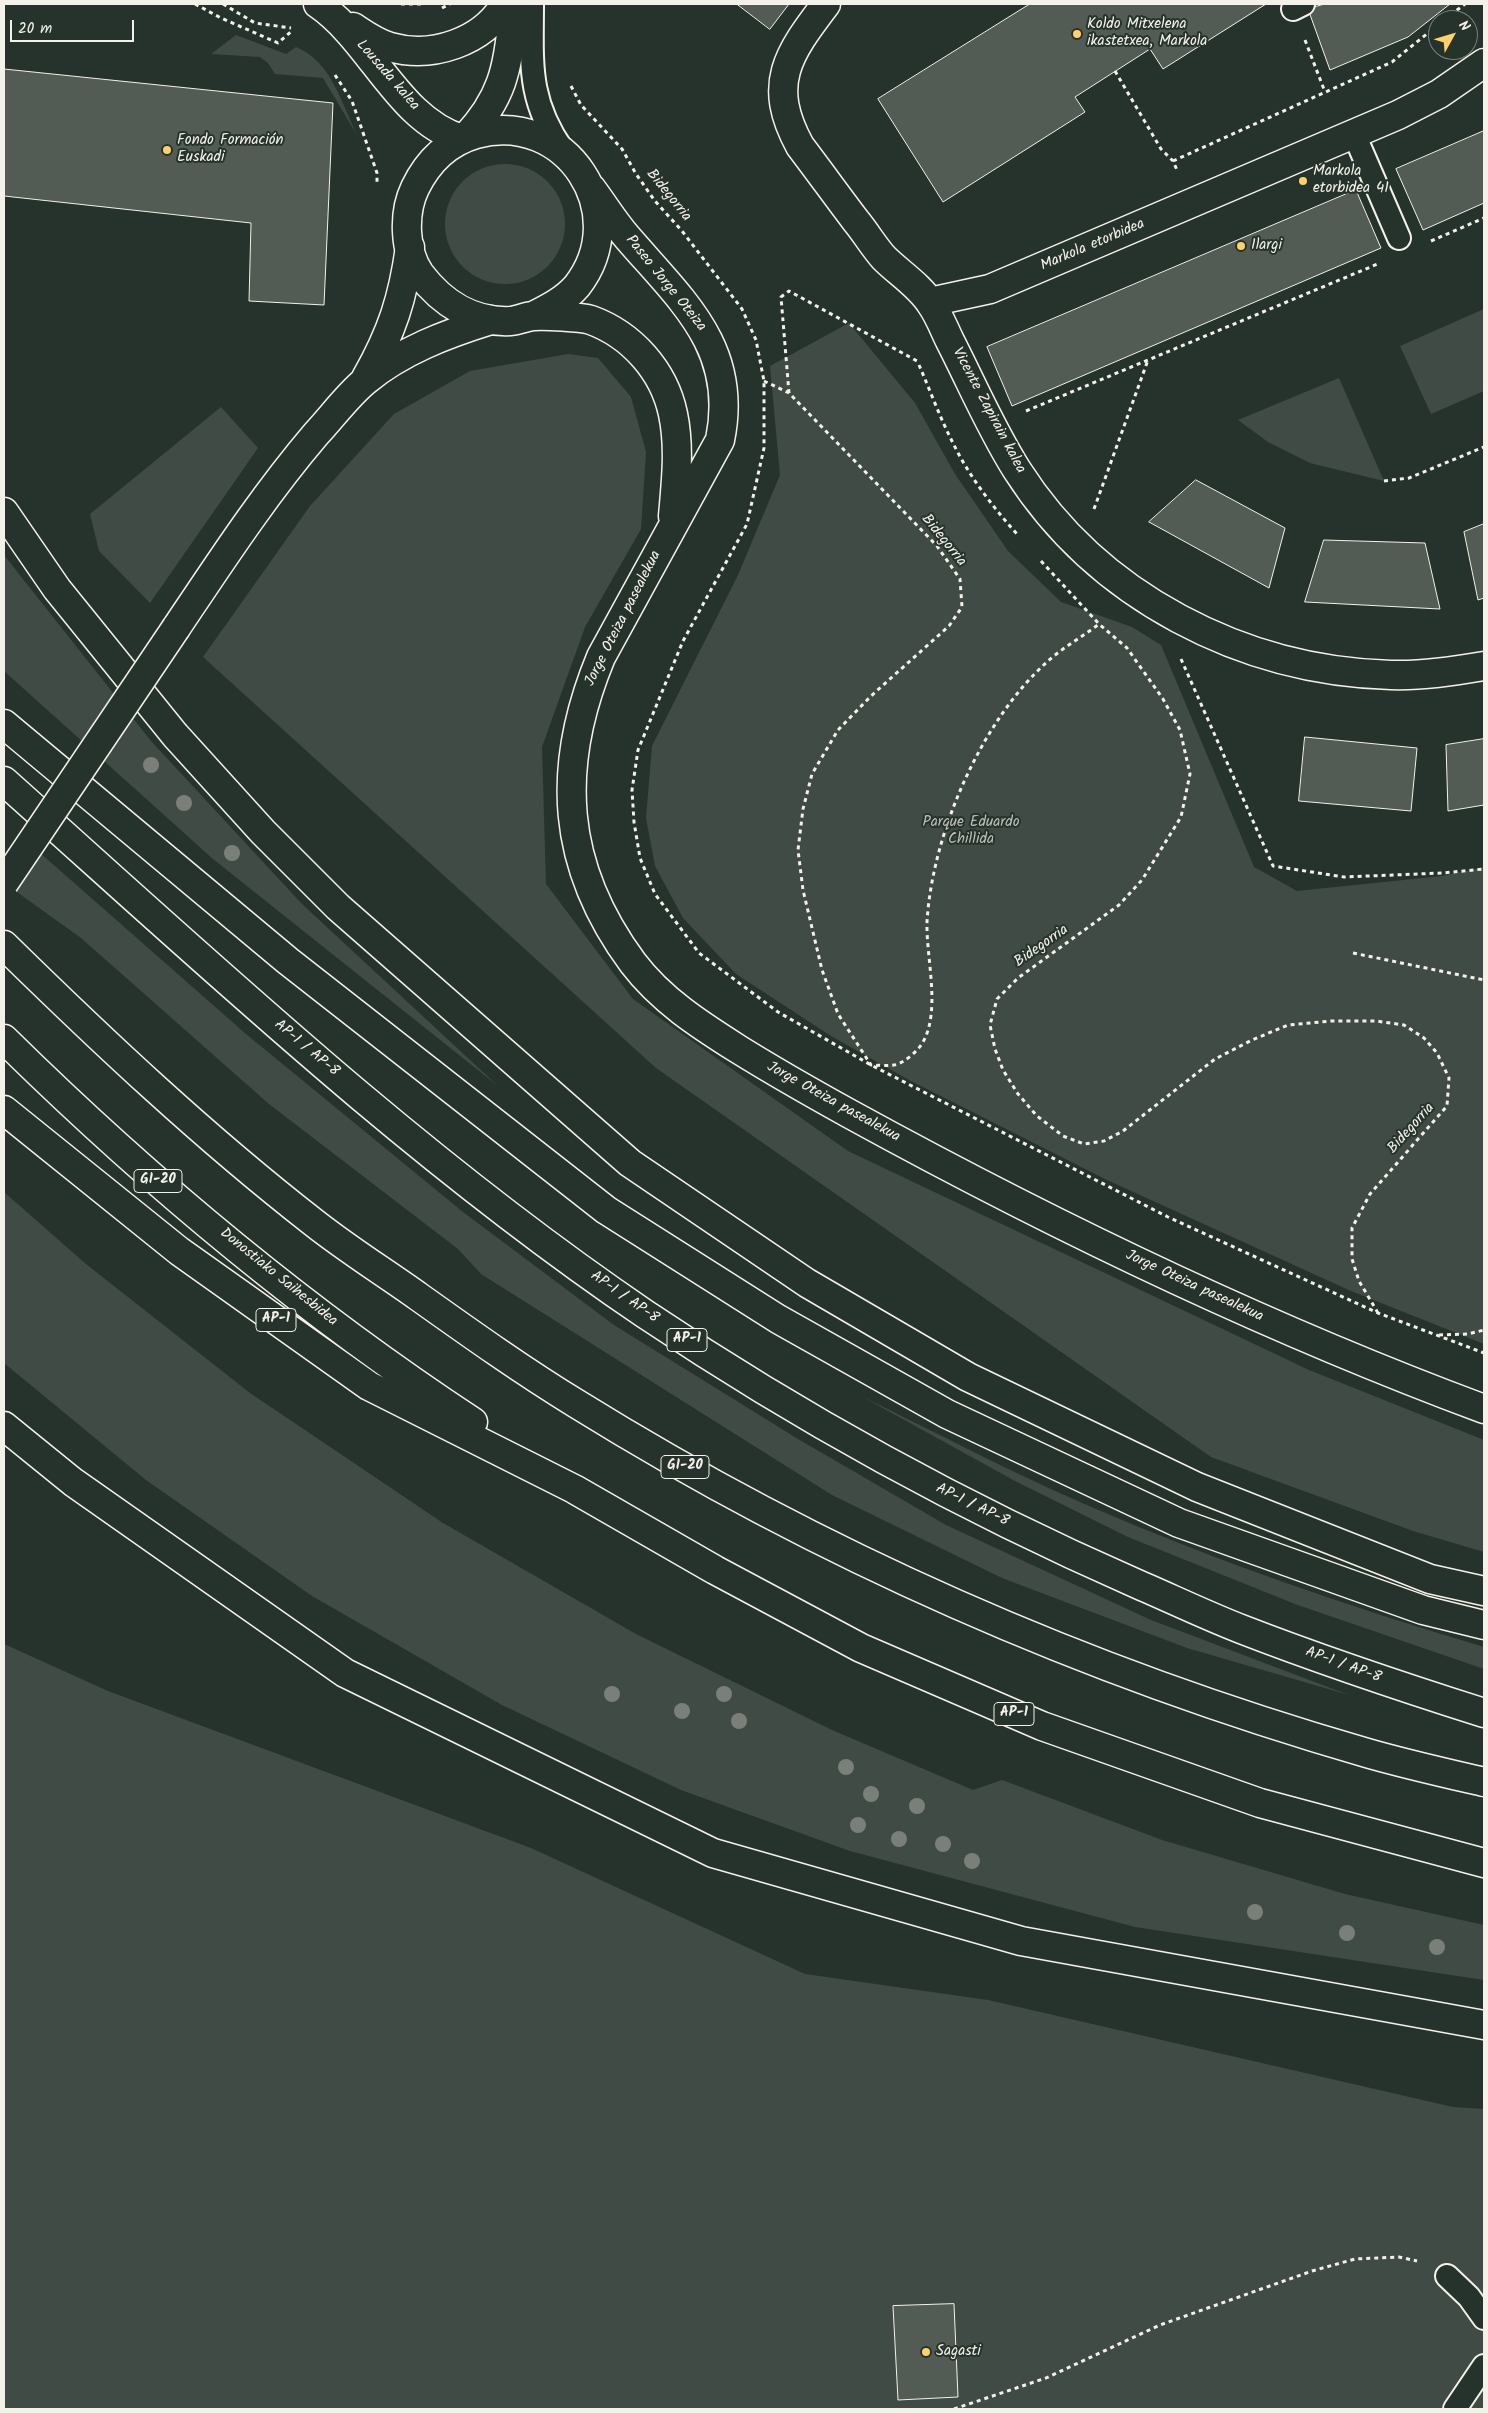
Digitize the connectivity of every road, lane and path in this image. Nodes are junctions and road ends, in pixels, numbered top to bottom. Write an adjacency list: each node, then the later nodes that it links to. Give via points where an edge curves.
1 (195, 4): 11 (path, via 278,43)
2 (222, 4): 11 (path, via 255,23)
3 (400, 4): 4 (path)
4 (421, 4)
5 (505, 4): 10 (main road, via 488,24 471,37 432,50 412,51 372,40)
6 (515, 4): 20 (main road, via 501,84 493,103)
7 (532, 4): 22 (lane, via 535,96 542,116)
8 (826, 4): 31 (main road, via 793,50 784,74 783,92 788,120 800,146 884,258)
9 (1298, 6): 18 (path)
10 (327, 10): 20 (main road, Lousada kalea, via 426,120 449,135)
11 (295, 28): 13 (path)
12 (1428, 33): 18 (path, via 1392,62)
13 (301, 35)
14 (1484, 63): 19 (main road, Markola etorbidea, via 1439,94)
15 (331, 69): 25 (path, via 352,101 377,173)
16 (1115, 71): 21 (path)
17 (570, 84): 36 (path, Bidegorria, via 581,105 622,149 655,201 742,309 756,340)
18 (1325, 92): 23 (path)
19 (1354, 134): 27 (lane); 31 (main road, Markola etorbidea, via 990,289)
20 (464, 138): 22 (main road, via 491,130 517,130 542,138); 29 (main road, via 440,152 423,172 411,195 406,221)
21 (1161, 149)
22 (563, 152): 24 (main road, via 579,168)
23 (1174, 161)
24 (591, 188): 32 (main road, via 597,213 597,239 590,264 576,286 557,304); 43 (main road, Paseo Jorge Oteiza, via 625,235 698,322 717,359 723,379 724,420 720,440)
25 (378, 192)
26 (1484, 218): 28 (path)
27 (1399, 238)
28 (1425, 244)
29 (410, 246): 33 (main road, via 417,268 430,288 454,307); 37 (main road, via 396,316)
30 (1382, 262): 34 (path)
31 (930, 302): 44 (main road, Vicente Zapirain kalea, via 1018,470 1047,510)
32 (533, 316): 33 (main road); 43 (main road, via 590,320 638,348 658,374 673,412 677,450)
33 (490, 320): 37 (main road, via 424,345)
34 (1148, 359): 39 (path); 44 (path)
35 (917, 361): 38 (path, via 790,291 781,297)
36 (764, 381): 38 (path, Bidegorria); 55 (path, Bidegorria, via 764,448 747,524 683,641 638,750 632,790 634,822 640,858 655,894 699,954 778,1012)
37 (364, 382): 50 (main road, bridge, via 299,454 259,506)
38 (789, 393): 55 (path, Bidegorria, via 937,546 960,579 962,607 949,626 838,730 812,774 803,809 798,850 803,890 822,970 838,1014)
39 (1021, 413)
40 (1484, 447): 41 (path, via 1409,478)
41 (1384, 480)
42 (4, 512): 66 (main road, via 69,604 175,735 263,832 338,907 630,1163 807,1283 968,1377 1197,1487 1430,1579)
43 (673, 526): 62 (main road, Jorge Oteiza pasealekua, via 601,658 576,733 572,773 572,813 579,852 592,893 611,931 635,966 664,997 698,1024 785,1078 1010,1199 1160,1272 1312,1340)
44 (1081, 547): 45 (main road, Vicente Zapirain kalea, via 1126,586)
45 (1195, 628): 46 (main road, Vicente Zapirain kalea, via 1247,650 1295,664 1344,672 1393,676); 49 (path, via 1179,656 1272,866 1344,878)
46 (1484, 666)
47 (9, 728): 67 (main road, via 288,961 606,1210 778,1319 948,1414 1179,1523 1423,1610)
48 (4, 781): 68 (main road, AP-1 / AP-8 / AP-1, via 275,1023 402,1130 544,1241 646,1314 762,1388 919,1480 1076,1557 1237,1628 1390,1683)
49 (1484, 869)
50 (4, 883)
51 (4, 945): 69 (main road, GI-20, via 192,1122 315,1224 577,1404 713,1483 870,1565 1037,1638 1206,1702 1368,1754)
52 (1353, 953): 53 (path)
53 (1484, 980)
54 (4, 1039): 65 (main road, Donostiako Saihesbidea / GI-20, via 148,1173 320,1313 444,1402)
55 (871, 1065): 57 (path, Bidegorria, via 1168,1217); 57 (path, Bidegorria, via 895,1065 910,1056 922,1043 928,1028 927,923 934,870 947,826 989,733 1017,694 1047,662 1099,624 1127,648 1163,699 1180,730 1190,774 1181,817 1142,880 1119,905 1018,978 997,999 990,1025 994,1049 1018,1094 1038,1116 1063,1136 1084,1144 1104,1141 1123,1131 1215,1059 1288,1025 1340,1021 1404,1024 1424,1038 1437,1053 1449,1078 1447,1106 1370,1194 1352,1228 1352,1259 1359,1281)
56 (4, 1110): 65 (main road, AP-1, via 180,1251 369,1386)
57 (1378, 1313): 59 (path, Bidegorria)
58 (1484, 1330): 59 (path, Bidegorria)
59 (1436, 1336): 60 (path, Bidegorria)
60 (1484, 1353)
61 (4, 1409): 64 (main road)
62 (1484, 1409)
63 (4, 1426): 64 (main road)
64 (73, 1482): 71 (main road, via 345,1673 713,1852 1021,1940)
65 (574, 1489): 70 (main road, AP-1, via 715,1570 862,1648 1042,1726 1260,1803)
66 (1484, 1591)
67 (1484, 1625)
68 (1484, 1712)
69 (1484, 1782)
70 (1484, 1862)
71 (1484, 2025)
72 (1447, 2276): 73 (lane); 75 (path, via 1415,2260 1399,2257 1355,2259 1160,2325 1046,2378)
73 (1484, 2318)
74 (1484, 2366): 76 (lane)
75 (954, 2409)
76 (1455, 2409)

